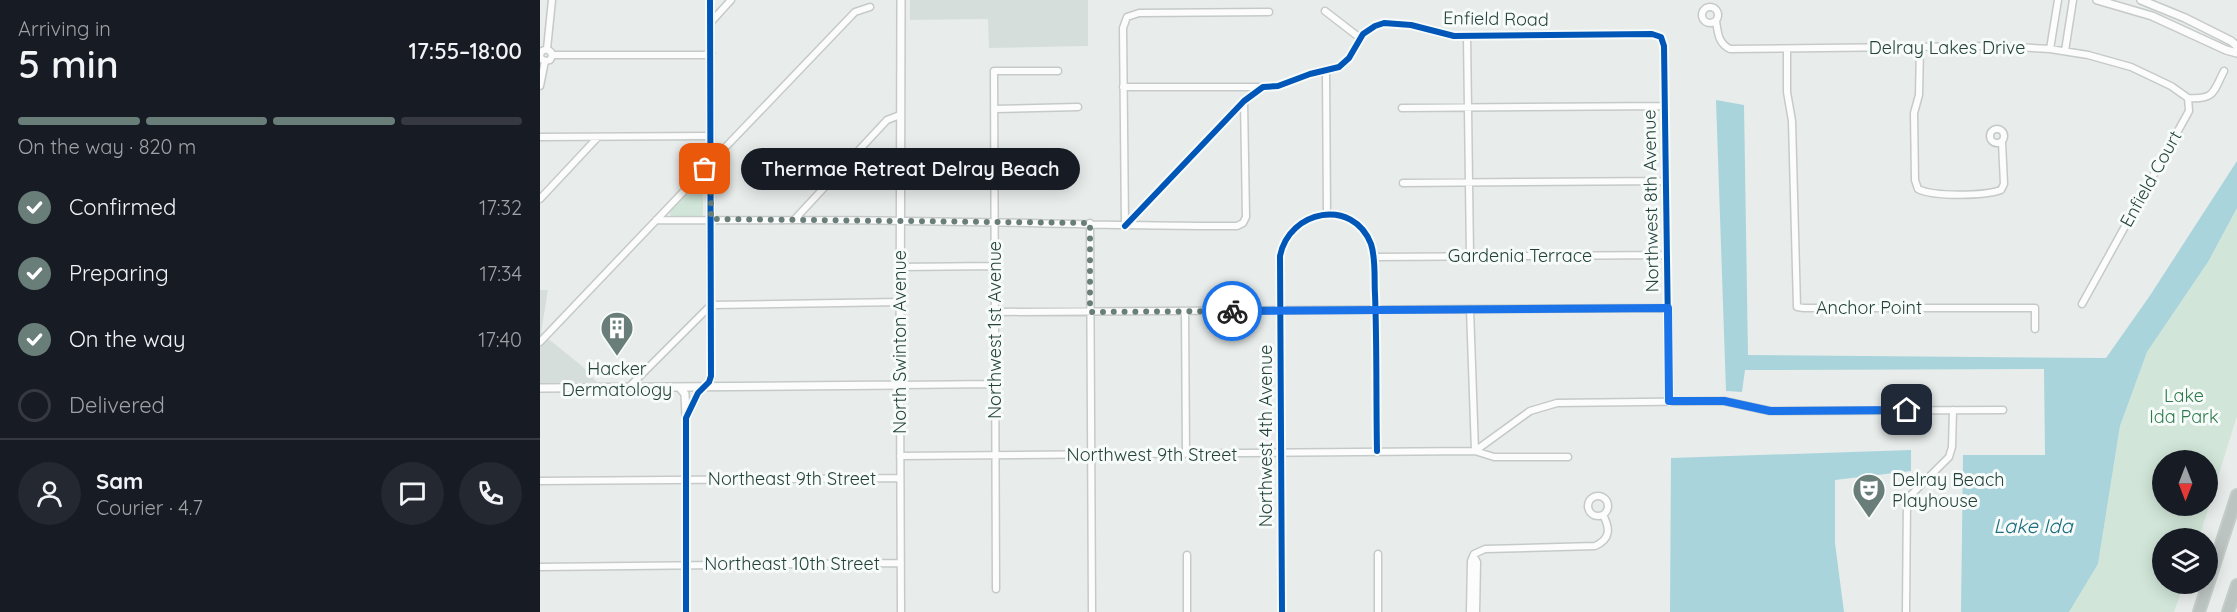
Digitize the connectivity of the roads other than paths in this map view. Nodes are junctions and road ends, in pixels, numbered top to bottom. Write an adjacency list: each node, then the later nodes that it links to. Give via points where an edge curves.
1 (552, 0): 22 (street)
2 (711, 0): 13 (street)
3 (731, 0): 13 (street)
4 (901, 0): 39 (street, North Swinton Avenue)
5 (2058, 0): 20 (street)
6 (2073, 0): 21 (street)
7 (2097, 0): 24 (street, via 2152,16)
8 (2141, 0): 17 (street)
9 (870, 7): 44 (street, via 855,12)
10 (1325, 11): 16 (street)
11 (1269, 12): 30 (street, via 1138,13 1127,17 1123,28)
12 (1716, 21): 19 (street, Delray Lakes Drive, via 1719,39 1730,49)
13 (711, 22): 23 (street)
14 (1467, 36): 15 (street, Enfield Road); 16 (street, Enfield Road, via 1389,22 1375,26); 37 (street)
15 (1661, 37): 34 (street, Northwest 8th Avenue)
16 (1360, 38): 27 (street, Enfield Road, via 1346,62)
17 (2237, 46)
18 (1920, 47): 19 (street, Delray Lakes Drive); 20 (street, Delray Lakes Drive); 43 (street, via 1919,95 1914,113 1918,189 1959,193 2001,190)
19 (1787, 49): 72 (street, Anchor Point, via 1797,307 2035,308)
20 (2050, 49): 21 (street, Delray Lakes Drive)
21 (2065, 51): 32 (street, Delray Lakes Drive, via 2131,67)
22 (549, 52): 23 (street); 25 (street, via 550,60); 25 (street, via 542,51 540,55)
23 (711, 53): 40 (street)
24 (2237, 53)
25 (545, 61): 29 (street)
26 (1058, 71): 38 (street, Northwest 1st Avenue, via 994,71)
27 (1326, 71): 31 (street, Enfield Road); 49 (street)
28 (2224, 71): 32 (street, via 2211,95)
29 (540, 86)
30 (1123, 87): 31 (street); 56 (street)
31 (1263, 87): 33 (street, Enfield Road)
32 (2188, 98): 63 (street, Enfield Court, via 2189,111)
33 (1244, 101): 56 (street, Enfield Road); 56 (street, via 1243,223)
34 (1665, 106): 37 (street); 45 (street, Northwest 8th Avenue)
35 (1078, 107): 38 (street)
36 (1402, 108): 37 (street)
37 (1469, 108): 46 (street)
38 (995, 109): 54 (street, Northwest 1st Avenue)
39 (900, 115): 52 (street, via 887,120); 53 (street, North Swinton Avenue)
40 (711, 136): 42 (street); 44 (street)
41 (540, 137): 42 (street)
42 (598, 137): 48 (street)
43 (2002, 141)
44 (711, 160): 50 (street); 51 (street)
45 (1666, 181): 46 (street); 57 (street, Northwest 8th Avenue)
46 (1469, 182): 47 (street); 58 (street)
47 (1403, 183)
48 (540, 199)
49 (1327, 215): 59 (street, via 1342,217 1360,227 1371,244); 67 (street, Northwest 4th Avenue, via 1301,223 1284,241 1280,256)
50 (711, 219): 51 (street); 52 (street); 64 (street)
51 (656, 220): 73 (street)
52 (794, 220): 53 (street)
53 (900, 220): 54 (street); 61 (street, North Swinton Avenue)
54 (995, 223): 55 (street); 60 (street, Northwest 1st Avenue)
55 (1090, 223): 56 (street); 71 (street)
56 (1125, 226)
57 (1667, 255): 58 (street, Gardenia Terrace); 65 (street, Northwest 8th Avenue)
58 (1470, 256): 59 (street, Gardenia Terrace)
59 (1373, 257): 68 (street)
60 (995, 266): 61 (street); 70 (street, Northwest 1st Avenue)
61 (900, 267): 62 (street, North Swinton Avenue)
62 (900, 302): 64 (street); 75 (street, North Swinton Avenue)
63 (2082, 304)
64 (711, 305): 76 (street); 79 (street, via 711,376)
65 (1668, 308): 66 (street); 80 (street, Northwest 8th Avenue)
66 (1470, 309): 68 (street); 85 (street)
67 (1280, 310): 68 (street); 69 (street); 87 (street, Northwest 4th Avenue)
68 (1375, 310): 84 (street)
69 (1185, 311): 71 (street); 86 (street)
70 (995, 312): 71 (street); 74 (street, Northwest 1st Avenue)
71 (1090, 312): 88 (street)
72 (2035, 329)
73 (540, 342)
74 (995, 384): 75 (street); 90 (street, Northwest 1st Avenue)
75 (900, 385): 79 (street); 89 (street, North Swinton Avenue)
76 (629, 387): 77 (street); 78 (street)
77 (540, 388)
78 (680, 388): 79 (street); 83 (street, via 685,394)
79 (702, 388): 83 (street)
80 (1669, 401): 81 (street, via 1724,401 1770,411); 85 (street, via 1551,404 1530,411)
81 (1953, 410): 82 (street); 113 (street, via 1949,457 1907,499)
82 (2003, 410)
83 (686, 418): 93 (street)
84 (1377, 451): 85 (street, Northwest 9th Street); 87 (street, Northwest 9th Street)
85 (1475, 451): 91 (street, Northwest 9th Street, via 1494,457)
86 (1186, 454): 87 (street, Northwest 9th Street); 88 (street, Northwest 9th Street)
87 (1281, 454): 109 (street, Northwest 4th Avenue)
88 (1091, 455): 90 (street, Northwest 9th Street); 107 (street)
89 (900, 456): 90 (street, Northwest 9th Street); 92 (street, North Swinton Avenue)
90 (996, 456): 104 (street, Northwest 1st Avenue)
91 (1568, 457)
92 (900, 478): 93 (street, Northeast 9th Street); 100 (street, North Swinton Avenue)
93 (686, 480): 94 (street, Northeast 9th Street); 101 (street)
94 (540, 481)
95 (2237, 495): 114 (highway)
96 (1603, 515): 99 (street, via 1607,536 1595,546 1485,549)
97 (1378, 554): 110 (street)
98 (1187, 555): 108 (street)
99 (1474, 557): 111 (street); 112 (street)
100 (901, 563): 101 (street, Northeast 10th Street); 106 (street, North Swinton Avenue)
101 (686, 565): 102 (street, Northeast 10th Street); 105 (street)
102 (540, 567)
103 (2237, 585): 115 (highway)
104 (996, 589)
105 (686, 612)
106 (901, 612)
107 (1092, 612)
108 (1187, 612)
109 (1282, 612)
110 (1378, 612)
111 (1470, 612)
112 (1476, 612)
113 (1906, 612)
114 (2199, 612)
115 (2228, 612)

